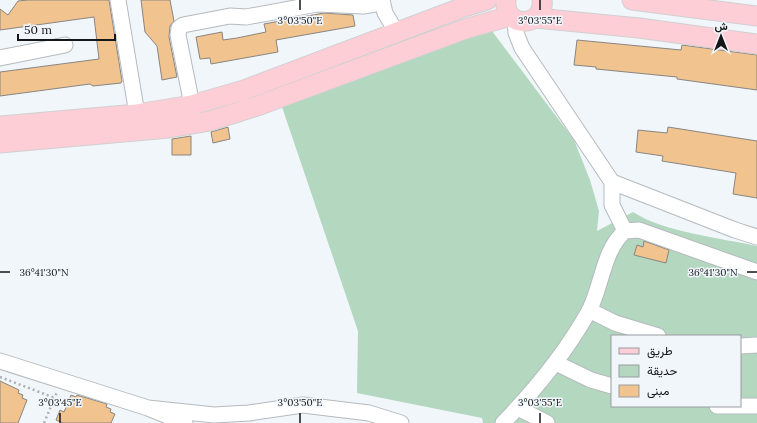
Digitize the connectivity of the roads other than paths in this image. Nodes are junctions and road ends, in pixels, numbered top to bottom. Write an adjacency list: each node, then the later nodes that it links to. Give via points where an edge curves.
1 (118, 0): 15 (street)
2 (487, 0): 10 (main road)
3 (542, 0): 9 (main road, via 542,9)
4 (632, 0): 6 (main road)
5 (382, 1): 10 (street); 14 (street, via 363,6 317,4 183,25 179,28 178,35)
6 (685, 3): 8 (main road)
7 (510, 12): 9 (main road, via 522,22); 17 (main road, via 260,105 210,121 169,128); 18 (street, via 522,48)
8 (757, 16)
9 (536, 18): 11 (main road, via 639,28)
10 (397, 33): 14 (main road, via 244,90)
11 (757, 44)
12 (65, 45): 13 (street)
13 (0, 58)
14 (192, 105): 15 (main road)
15 (137, 114): 16 (main road)
16 (0, 126)
17 (0, 143)
18 (612, 182): 19 (street, via 612,205); 20 (street)
19 (625, 231): 21 (street, via 639,230); 23 (street, via 617,238)
20 (757, 237)
21 (757, 272): 22 (street)
22 (757, 279)
23 (589, 310): 24 (street, via 615,323); 28 (street)
24 (655, 335)
25 (757, 345): 26 (street)
26 (741, 346)
27 (0, 361): 32 (street)
28 (556, 362): 29 (street, via 591,380); 33 (street)
29 (611, 386)
30 (741, 406): 31 (street)
31 (757, 406)
32 (148, 408): 34 (street); 35 (street, via 214,415 303,405 369,413)
33 (518, 408): 36 (street); 37 (street)
34 (185, 423)
35 (401, 423)
36 (503, 423)
37 (547, 423)

